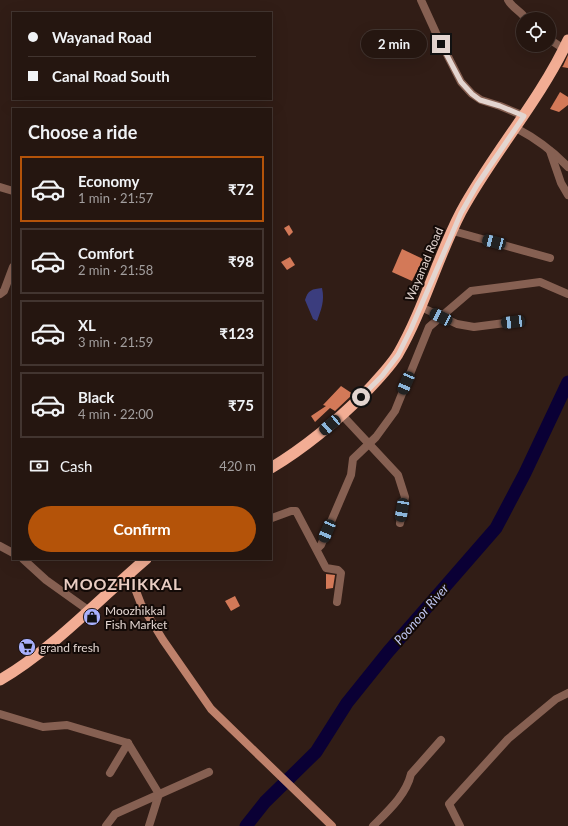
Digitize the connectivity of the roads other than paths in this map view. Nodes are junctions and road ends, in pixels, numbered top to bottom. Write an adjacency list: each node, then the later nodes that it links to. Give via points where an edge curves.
1 (421, 0): 6 (street, via 461,82 480,100)
2 (508, 0): 3 (street)
3 (519, 12)
4 (556, 41): 5 (street)
5 (567, 43): 6 (highway, Wayanad Road)
6 (524, 116): 7 (highway, Wayanad Road)
7 (516, 128): 8 (street); 13 (highway, Wayanad Road, via 477,185)
8 (550, 150): 9 (street); 12 (street, via 561,183)
9 (568, 167)
10 (0, 187): 11 (street)
11 (12, 191)
12 (568, 195)
13 (453, 231): 14 (street); 18 (highway, Wayanad Road)
14 (550, 258)
15 (12, 269): 16 (street)
16 (3, 291)
17 (568, 294): 19 (street, via 540,282 471,291)
18 (421, 307): 19 (street); 21 (highway, Wayanad Road, via 398,355 382,376)
19 (441, 317): 20 (street, via 457,324 474,327); 22 (street, via 429,327 395,411)
20 (513, 322)
21 (342, 415): 22 (street); 23 (highway, Wayanad Road, via 291,456)
22 (369, 444): 25 (street, via 398,475 405,497); 27 (street, via 353,459 351,475)
23 (272, 467)
24 (272, 518): 27 (street, via 296,511)
25 (400, 523)
26 (0, 546): 28 (street)
27 (317, 549): 32 (street, via 326,568 341,573)
28 (12, 552)
29 (24, 560): 33 (street, via 46,580)
30 (145, 560): 31 (highway)
31 (129, 573): 33 (highway); 44 (main road, via 141,604 211,709)
32 (337, 602)
33 (88, 610): 34 (highway, via 54,642)
34 (0, 680)
35 (568, 693): 46 (street, via 556,699 508,739 449,804)
36 (0, 714): 38 (street, via 43,727 67,725)
37 (442, 740): 45 (street, via 411,774 395,804)
38 (128, 743): 40 (street); 41 (street)
39 (209, 772): 41 (street)
40 (110, 773)
41 (159, 794): 42 (street, via 115,814); 43 (street)
42 (106, 826)
43 (149, 826)
44 (332, 826)
45 (373, 826)
46 (460, 826)

